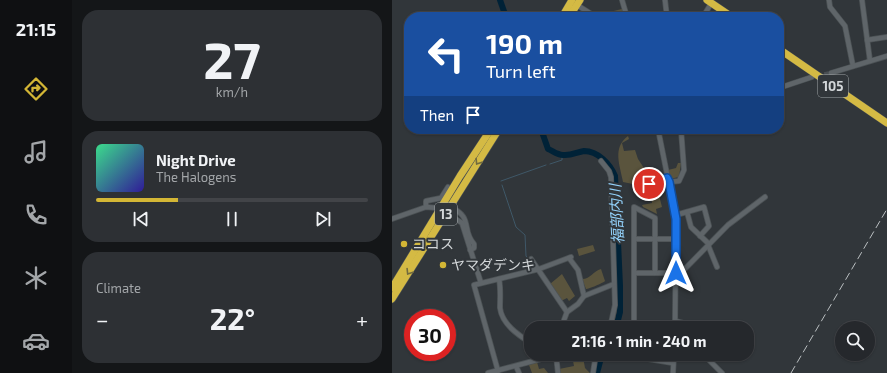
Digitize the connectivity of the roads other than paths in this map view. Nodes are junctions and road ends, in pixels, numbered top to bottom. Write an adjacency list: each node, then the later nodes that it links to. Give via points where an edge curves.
1 (622, 0): 10 (street)
2 (665, 0): 11 (street)
3 (829, 0): 18 (street, via 830,7 845,26)
4 (862, 0): 14 (street)
5 (577, 2): 7 (highway); 8 (highway); 9 (street)
6 (708, 4): 12 (highway)
7 (567, 12)
8 (572, 12)
9 (590, 12)
10 (626, 12)
11 (666, 12)
12 (723, 12)
13 (887, 37): 14 (street)
14 (867, 40): 17 (street)
15 (784, 52): 22 (highway, 105)
16 (887, 56): 17 (street)
17 (870, 61): 18 (street)
18 (853, 66): 19 (street)
19 (831, 73)
20 (812, 77): 21 (street)
21 (784, 86)
22 (887, 123)
23 (488, 134): 30 (highway, 13)
24 (496, 134): 33 (highway, 13, one-way to 33)
25 (659, 134): 28 (street)
26 (681, 134): 28 (street, via 684,170 679,181)
27 (601, 162): 53 (street, via 611,177)
28 (668, 180): 29 (street); 36 (street)
29 (649, 184)
30 (450, 191): 32 (street, via 448,187 441,198 428,200); 54 (highway, 13)
31 (765, 197): 43 (street, via 728,225)
32 (426, 207): 34 (street); 38 (street)
33 (450, 207): 44 (street, via 466,219 470,240 474,244 474,248); 56 (highway, 13, one-way to 56)
34 (438, 208)
35 (687, 212): 36 (street); 39 (street, via 691,227); 39 (street, via 704,207 709,226)
36 (676, 215): 42 (street)
37 (454, 218): 44 (street, via 462,223)
38 (392, 219)
39 (700, 236): 43 (street)
40 (635, 239): 41 (street); 41 (street, via 634,207 655,218); 48 (street)
41 (655, 239): 42 (street); 49 (street)
42 (676, 239): 50 (street)
43 (708, 245): 46 (street); 50 (street)
44 (470, 250): 52 (street)
45 (531, 258): 47 (street)
46 (717, 267)
47 (538, 269): 51 (street); 55 (street, via 570,257 578,270); 57 (street)
48 (635, 273): 49 (street); 60 (street)
49 (655, 273): 50 (street)
50 (676, 275): 61 (street)
51 (499, 279): 52 (street); 62 (street, via 502,314 513,330)
52 (481, 283): 70 (street, via 474,286)
53 (614, 284): 55 (street); 59 (street, via 615,309)
54 (392, 288)
55 (584, 296): 57 (street)
56 (392, 299)
57 (567, 312): 58 (street)
58 (564, 321)
59 (612, 321)
60 (634, 321)
61 (675, 321)
62 (524, 338)
63 (533, 361): 69 (street)
64 (555, 361): 73 (street)
65 (596, 361): 74 (street)
66 (663, 361): 68 (street)
67 (710, 361): 76 (street)
68 (674, 363): 75 (street)
69 (516, 366): 70 (street); 72 (street)
70 (498, 371): 71 (street)
71 (488, 373)
72 (519, 373)
73 (558, 373)
74 (593, 373)
75 (673, 373)
76 (722, 373)

